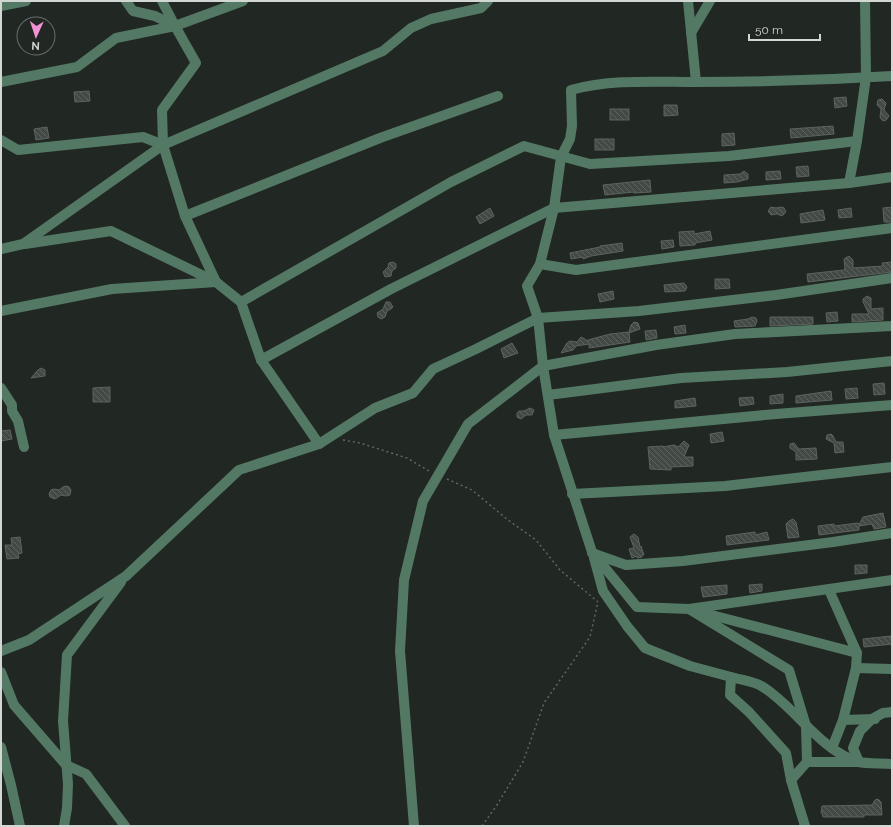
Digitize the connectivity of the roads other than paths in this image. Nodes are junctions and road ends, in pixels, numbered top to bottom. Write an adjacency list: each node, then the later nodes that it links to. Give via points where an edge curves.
1 (26, 1): 9 (street)
2 (126, 1): 10 (street, via 134,11 155,16)
3 (162, 1): 10 (street)
4 (243, 1): 10 (street)
5 (488, 1): 19 (street, via 481,8 431,19 411,28 382,51)
6 (688, 1): 11 (street)
7 (710, 1): 11 (street)
8 (865, 1): 13 (street)
9 (1, 6)
10 (175, 26): 14 (street, via 116,38 77,67); 19 (street, via 196,63 162,110)
11 (691, 33): 15 (street)
12 (892, 76): 13 (street)
13 (866, 77): 15 (street); 18 (street)
14 (1, 82)
15 (696, 82): 20 (street, via 634,82 586,86 571,90 572,126 570,139)
16 (498, 96): 24 (street, via 380,138)
17 (1, 140): 19 (street, via 18,150 143,137)
18 (857, 141): 20 (street, via 729,156 590,164); 22 (street)
19 (163, 145): 24 (street); 26 (street)
20 (561, 157): 23 (street); 31 (street, via 524,146 451,182)
21 (892, 177): 22 (street)
22 (849, 183): 23 (street)
23 (554, 208): 28 (street); 35 (street, via 391,289)
24 (185, 216): 30 (street)
25 (892, 228): 28 (street, via 576,270)
26 (22, 244): 27 (street); 30 (street, via 110,231)
27 (1, 249)
28 (540, 264): 33 (street, via 527,286)
29 (892, 278): 33 (street, via 639,311)
30 (216, 282): 31 (street); 32 (street, via 112,289)
31 (241, 302): 35 (street)
32 (1, 311)
33 (538, 318): 37 (street); 42 (street, via 433,369 413,394 375,408)
34 (892, 326): 37 (street, via 735,334 656,345)
35 (261, 360): 42 (street)
36 (892, 361): 39 (street, via 787,372 681,378)
37 (543, 366): 39 (street); 73 (street, via 468,424 423,501 404,580 400,651)
38 (1, 388): 43 (street, via 12,405)
39 (548, 396): 41 (street)
40 (892, 405): 41 (street)
41 (554, 435): 45 (street)
42 (319, 444): 48 (street, via 239,470)
43 (24, 447)
44 (892, 467): 45 (street, via 725,486)
45 (572, 494): 47 (street)
46 (892, 533): 47 (street, via 683,561 626,565)
47 (592, 552): 51 (street, via 637,607); 57 (street, via 604,591 626,626 645,648 690,666)
48 (126, 576): 52 (street, via 29,640); 68 (street, via 67,655 63,721)
49 (892, 580): 50 (street)
50 (829, 590): 51 (street); 53 (street)
51 (689, 609): 53 (street); 62 (street, via 789,670)
52 (1, 651)
53 (857, 653): 54 (street)
54 (856, 668): 55 (street); 61 (street)
55 (892, 669)
56 (1, 672): 68 (street, via 14,705)
57 (731, 677): 62 (street, via 761,686 781,700); 69 (street, via 730,694 786,753)
58 (892, 712): 60 (street, via 883,712)
59 (892, 718): 60 (street)
60 (872, 719): 61 (street); 66 (street, via 860,731 853,748)
61 (843, 720): 64 (street)
62 (806, 726): 64 (street); 65 (street)
63 (1, 747): 70 (street)
64 (832, 748): 66 (street)
65 (807, 762): 66 (street); 69 (street)
66 (859, 762): 67 (street)
67 (892, 764)
68 (66, 765): 71 (street, via 67,808); 72 (street, via 86,774)
69 (791, 780): 74 (street)
70 (20, 826)
71 (64, 826)
72 (125, 826)
73 (414, 826)
74 (804, 826)

